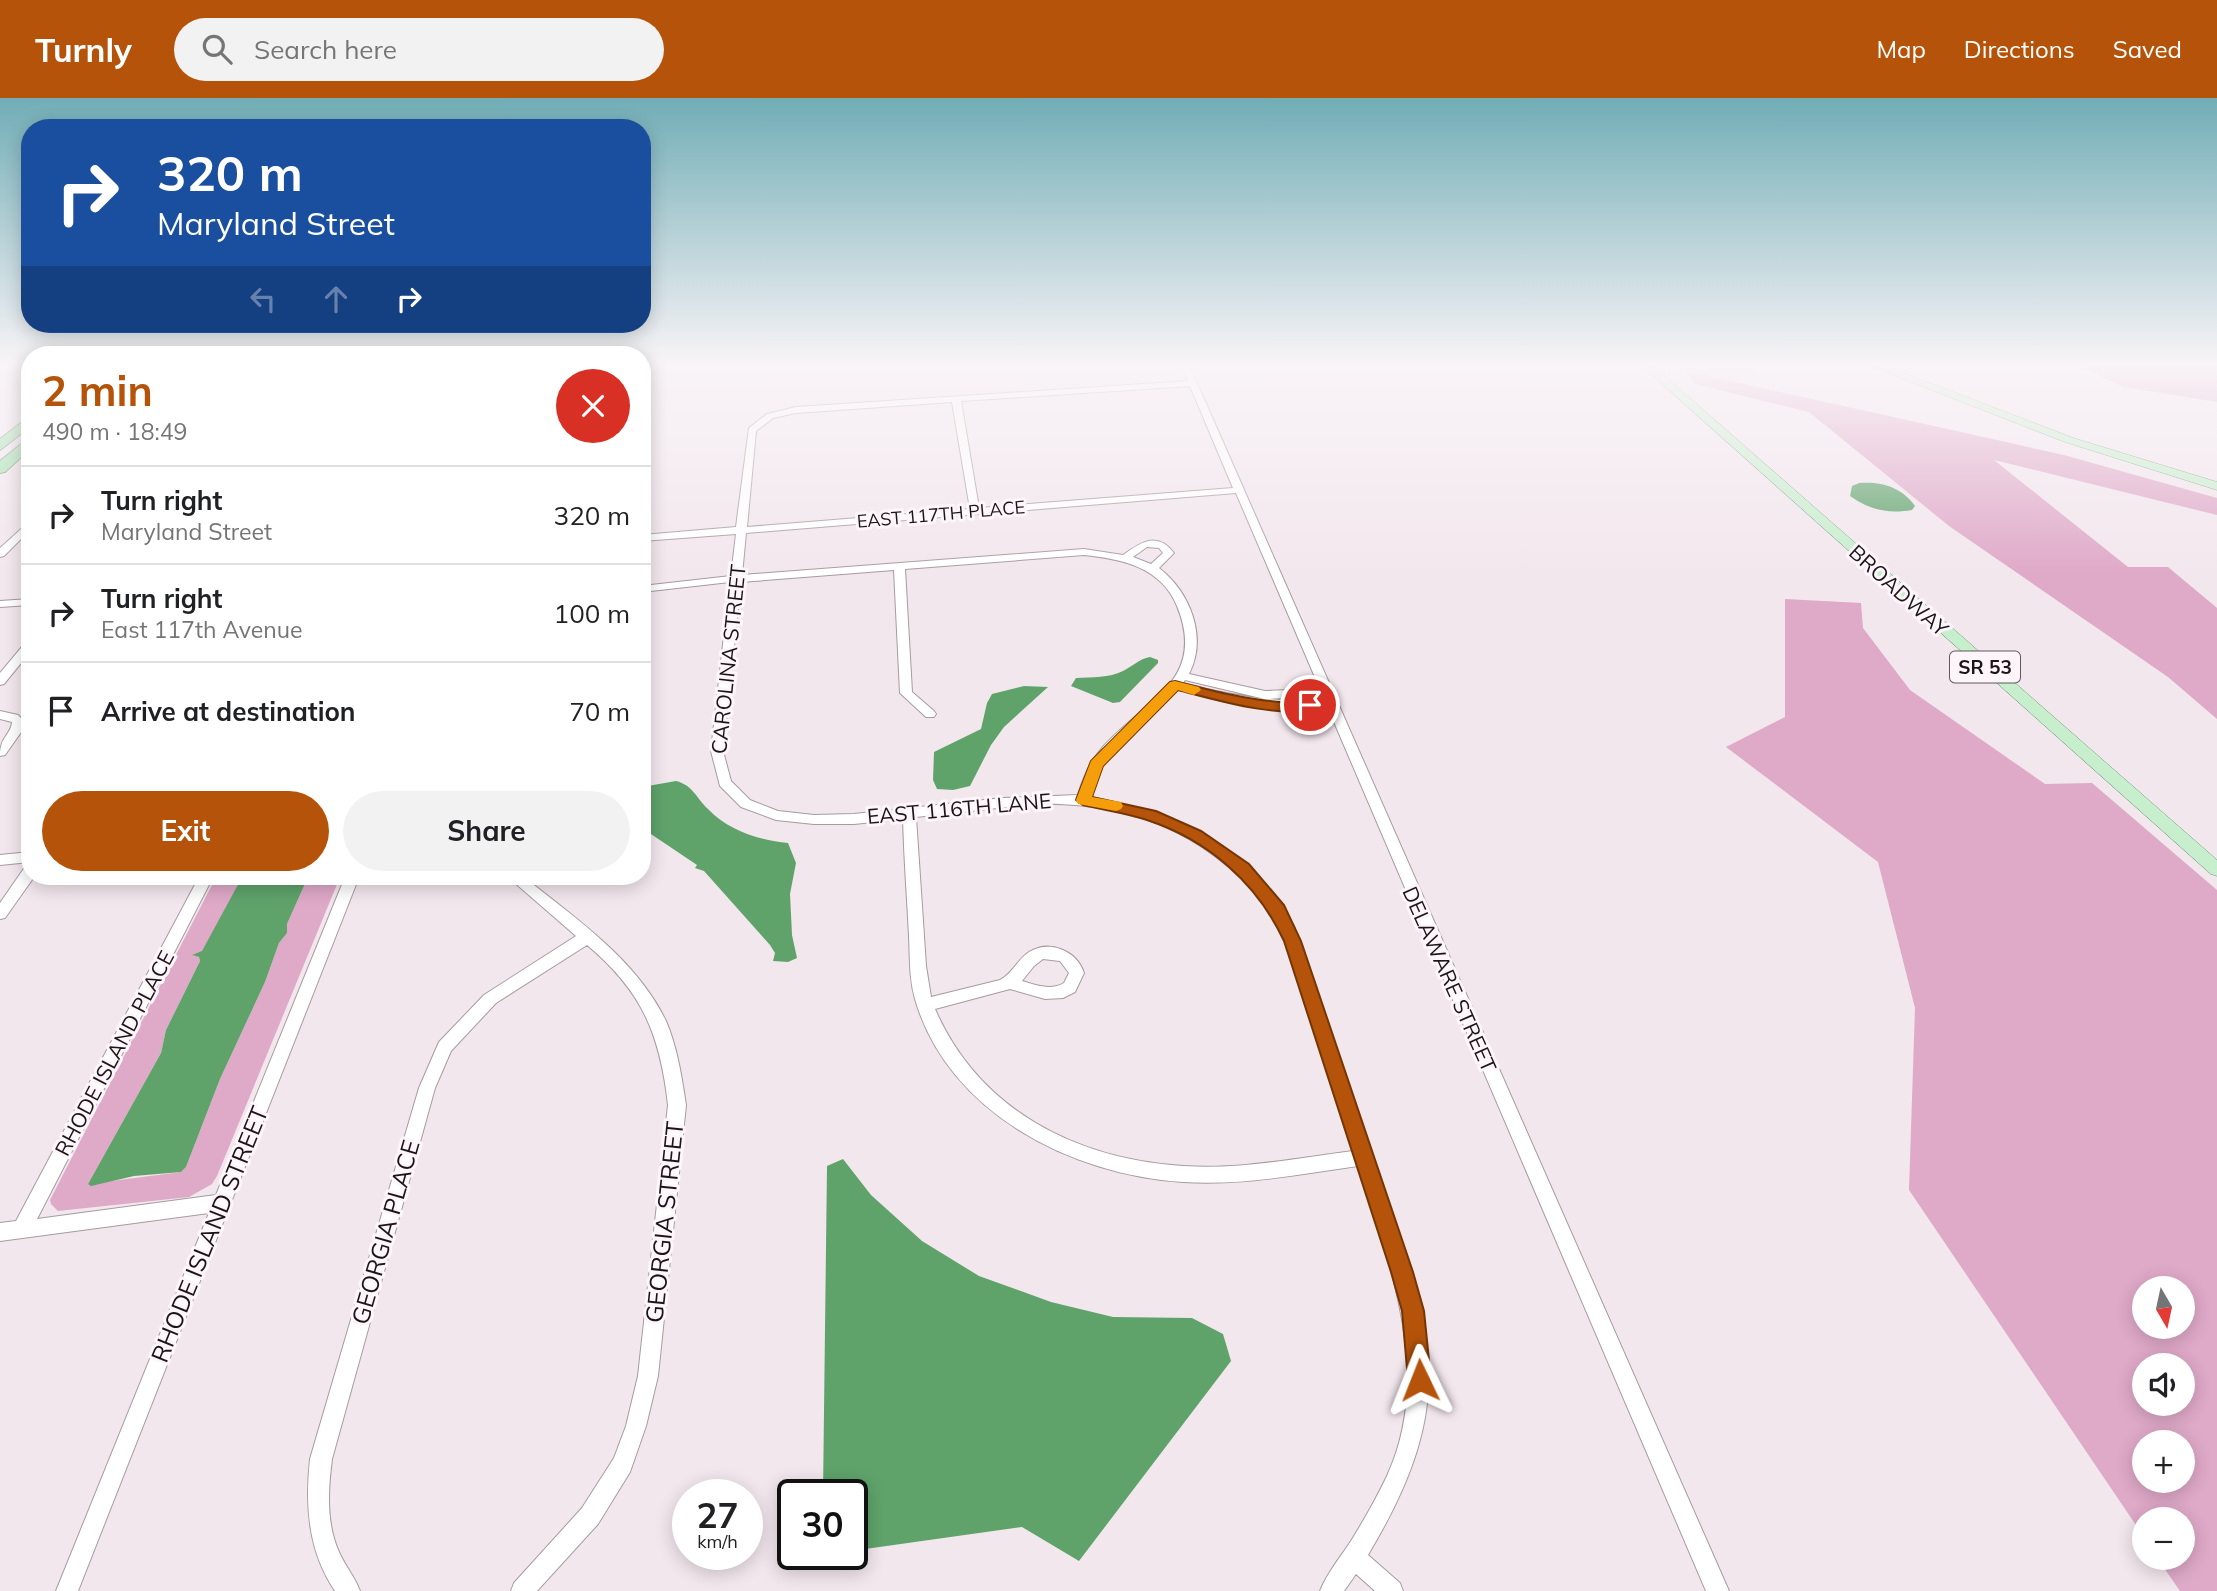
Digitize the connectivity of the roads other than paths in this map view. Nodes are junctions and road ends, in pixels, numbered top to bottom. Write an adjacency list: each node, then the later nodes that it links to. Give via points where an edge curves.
1 (14, 435): 7 (highway)
2 (752, 435): 13 (street, CAROLINA STREET)
3 (962, 435): 12 (street)
4 (1215, 435): 11 (street, DELAWARE STREET)
5 (1725, 435): 39 (main road, BROADWAY / SR 53)
6 (2055, 435): 10 (main road)
7 (0, 446)
8 (21, 449): 9 (highway)
9 (0, 469)
10 (2217, 486)
11 (1239, 490): 12 (street, EAST 117TH PLACE); 30 (street, DELAWARE STREET)
12 (975, 511): 13 (street, EAST 117TH PLACE)
13 (742, 530): 17 (street, EAST 117TH PLACE); 22 (street, CAROLINA STREET)
14 (21, 533): 15 (street)
15 (17, 537): 16 (street); 18 (street)
16 (21, 537)
17 (651, 537)
18 (0, 554)
19 (1125, 558): 20 (street, via 1070,552); 21 (street); 21 (street, via 1145,544 1162,545 1169,553)
20 (899, 565): 22 (street); 31 (street, via 906,693)
21 (1152, 569): 29 (street, via 1177,591 1190,628 1189,664)
22 (736, 579): 23 (street); 36 (street, CAROLINA STREET, via 717,751 719,770 731,790 757,808 797,819)
23 (651, 588)
24 (21, 603): 25 (street)
25 (0, 604)
26 (21, 653): 27 (street)
27 (5, 668): 28 (street)
28 (0, 681)
29 (1179, 681): 30 (street, via 1228,700 1264,705); 34 (street, via 1097,765)
30 (1328, 698): 58 (street, DELAWARE STREET)
31 (930, 714)
32 (0, 715): 33 (street, via 15,718 18,728)
33 (0, 752)
34 (1083, 800): 35 (street, EAST 116TH LANE); 48 (street, EAST 116TH LANE, via 1150,815 1195,834 1229,856 1265,892 1287,926)
35 (909, 812): 36 (street, EAST 116TH LANE); 47 (street)
36 (835, 820)
37 (21, 858): 38 (street)
38 (0, 860)
39 (2217, 870)
40 (21, 884): 44 (street)
41 (202, 885): 50 (street, RHODE ISLAND PLACE)
42 (349, 885): 49 (street, RHODE ISLAND STREET)
43 (525, 885): 45 (street, GEORGIA STREET)
44 (0, 914)
45 (587, 937): 54 (street, GEORGIA PLACE, via 490,999 446,1047 426,1088 321,1460 317,1501 321,1540); 55 (street, GEORGIA STREET, via 614,958 659,1024 674,1081 676,1128 648,1376 636,1426 622,1464 590,1516)
46 (1010, 983): 47 (street)
47 (925, 1005): 48 (street, via 950,1055 992,1102 1036,1132 1113,1162 1182,1174 1220,1174)
48 (1363, 1158): 52 (street, EAST 116TH LANE, via 1413,1311 1420,1380 1414,1431 1404,1465)
49 (222, 1203): 50 (street); 53 (street, RHODE ISLAND STREET)
50 (22, 1228): 51 (street)
51 (0, 1232)
52 (1354, 1557): 56 (street, EAST 116TH LANE); 57 (street)
53 (66, 1591)
54 (349, 1591)
55 (522, 1591)
56 (1331, 1591)
57 (1392, 1591)
58 (1718, 1591)

